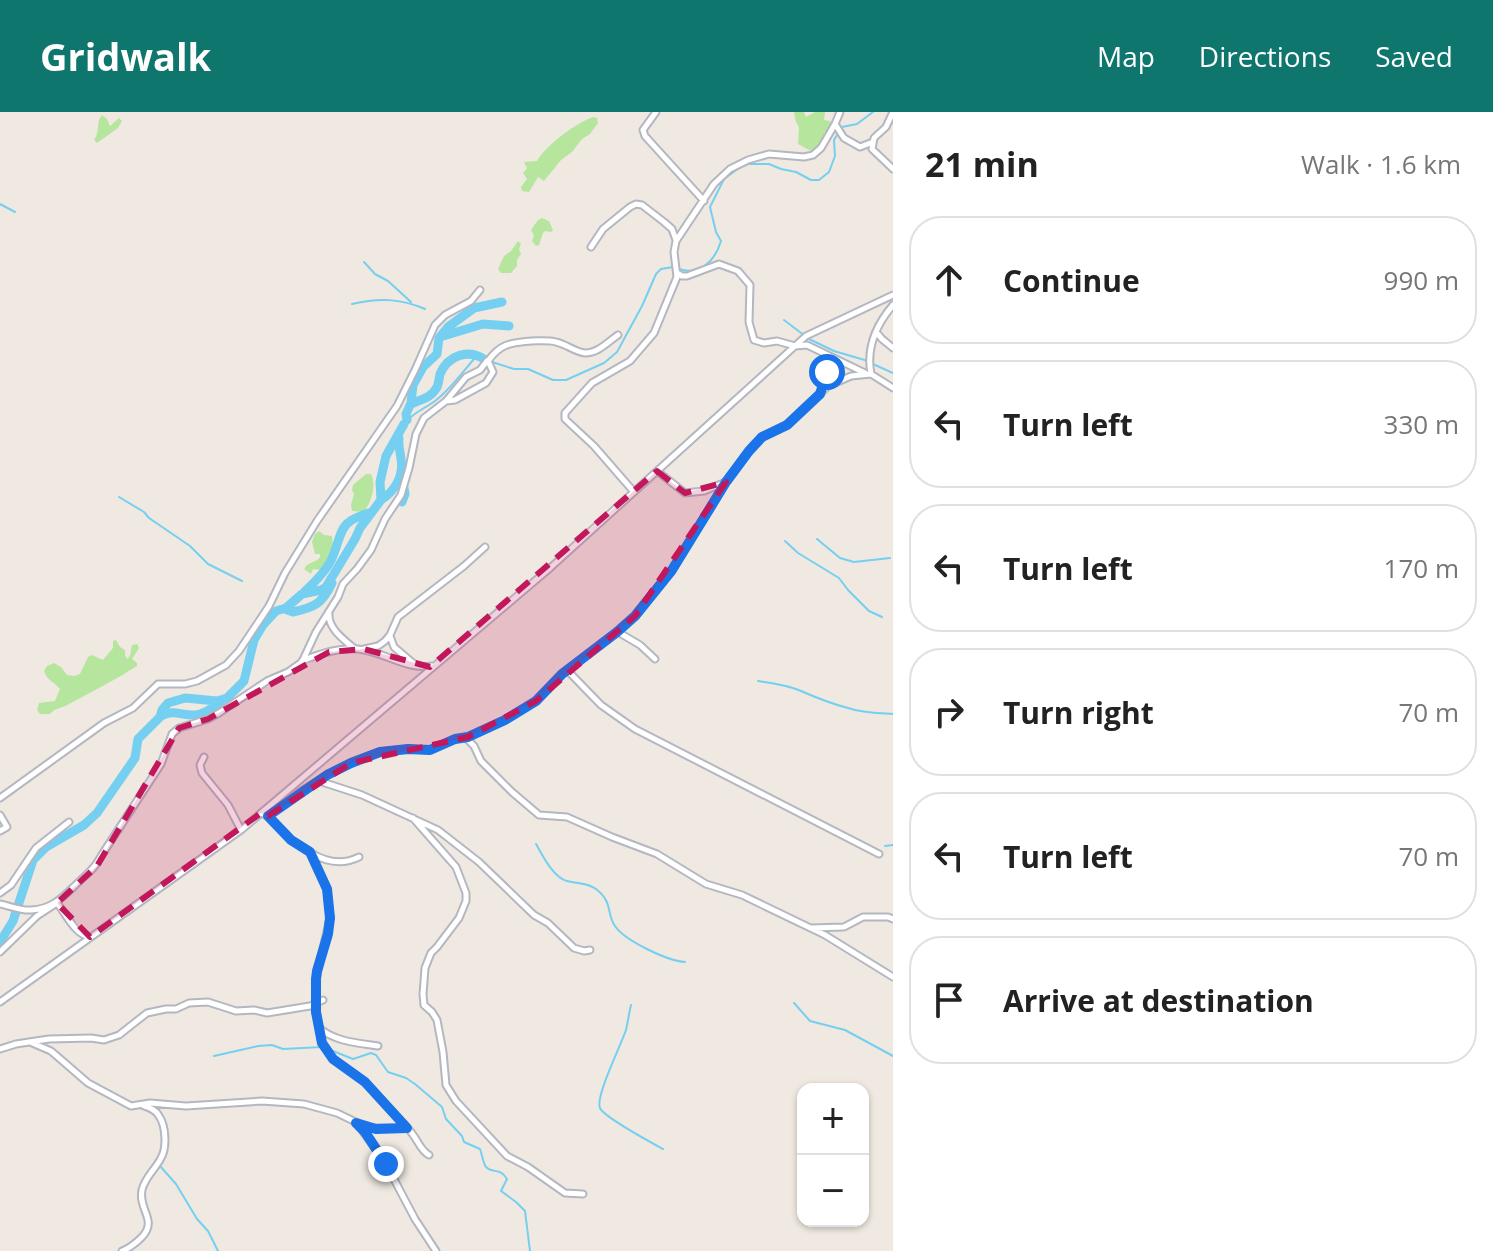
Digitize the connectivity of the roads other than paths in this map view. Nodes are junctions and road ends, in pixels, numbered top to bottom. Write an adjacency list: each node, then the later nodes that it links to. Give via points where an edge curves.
1 (656, 112): 7 (street, via 645,125 645,136)
2 (840, 112): 4 (street)
3 (893, 112): 5 (street)
4 (835, 124): 5 (street, via 844,138 860,147); 7 (street, via 813,155 769,154 739,164 720,177)
5 (873, 142): 6 (street, via 872,149)
6 (893, 169)
7 (704, 201): 8 (street)
8 (676, 241): 9 (street, via 672,229 636,204 603,229); 10 (street)
9 (591, 247)
10 (676, 272): 16 (street, via 687,276 719,264 738,271 750,285 754,340); 26 (street, via 654,333 630,361 592,383 565,413)
11 (480, 290): 41 (street, via 435,325 397,406 317,521 235,657 197,681 158,684 133,708)
12 (893, 295): 16 (street)
13 (893, 305): 14 (street)
14 (876, 331): 17 (street); 20 (street)
15 (618, 335): 19 (street, via 583,353 559,342 509,342)
16 (795, 346): 18 (street); 24 (street)
17 (893, 348)
18 (822, 352): 20 (street); 22 (street, via 827,372)
19 (489, 359): 23 (street); 23 (street, via 493,372 486,383)
20 (869, 375): 21 (street); 22 (street, via 851,376)
21 (893, 388)
22 (820, 394): 25 (street, via 787,425 762,437)
23 (446, 401): 28 (street, via 420,426 401,495)
24 (657, 471): 25 (street, via 685,493); 26 (street)
25 (726, 482): 29 (street, via 672,570)
26 (634, 492): 36 (street)
27 (485, 547): 30 (street, via 398,617)
28 (329, 610): 31 (street, via 331,626); 34 (street)
29 (617, 632): 33 (street); 37 (street)
30 (390, 635): 32 (street); 35 (street, via 398,652)
31 (356, 649): 32 (street); 34 (street)
32 (364, 649): 35 (street)
33 (655, 659)
34 (302, 662): 53 (street, via 219,713 172,734 161,764 97,866)
35 (416, 666): 36 (street)
36 (432, 666): 42 (street)
37 (567, 670): 38 (street, via 521,711); 50 (street, via 601,705 635,729)
38 (466, 738): 40 (street, via 430,750 380,752); 56 (street, via 502,784 539,815 577,820)
39 (204, 757): 47 (street, via 202,773)
40 (318, 780): 44 (street); 45 (street)
41 (0, 798)
42 (261, 813): 44 (street); 47 (street)
43 (0, 815): 48 (street, via 7,827)
44 (268, 816): 49 (street)
45 (413, 818): 58 (street, via 444,834 574,948); 72 (street, via 456,867 466,893 459,918 425,968 424,1005 437,1020 446,1085 507,1156 565,1193)
46 (69, 822): 52 (street, via 36,848)
47 (241, 830): 57 (street)
48 (0, 831)
49 (310, 852): 51 (street, via 337,862); 63 (street, via 330,906)
50 (879, 854)
51 (359, 857)
52 (0, 893)
53 (57, 903): 54 (street, via 30,911); 57 (street, via 78,931); 59 (street)
54 (0, 904)
55 (893, 919): 56 (street, via 863,917 844,927)
56 (810, 928): 60 (street)
57 (90, 937): 62 (street)
58 (590, 950)
59 (0, 952)
60 (893, 977)
61 (323, 1000): 63 (street)
62 (0, 1002)
63 (316, 1004): 64 (street); 65 (street, via 267,1013 189,1003 147,1013 104,1040)
64 (319, 1027): 66 (street, via 336,1038); 70 (street, via 333,1059 365,1082)
65 (30, 1042): 67 (street); 68 (street, via 126,1105)
66 (378, 1046)
67 (0, 1049)
68 (139, 1105): 69 (street, via 304,1104); 73 (street, via 158,1113 165,1145 142,1191 148,1230)
69 (356, 1123): 70 (street, via 376,1129); 74 (street)
70 (407, 1128): 71 (street)
71 (429, 1155)
72 (583, 1194)
73 (122, 1251)
74 (436, 1251)

